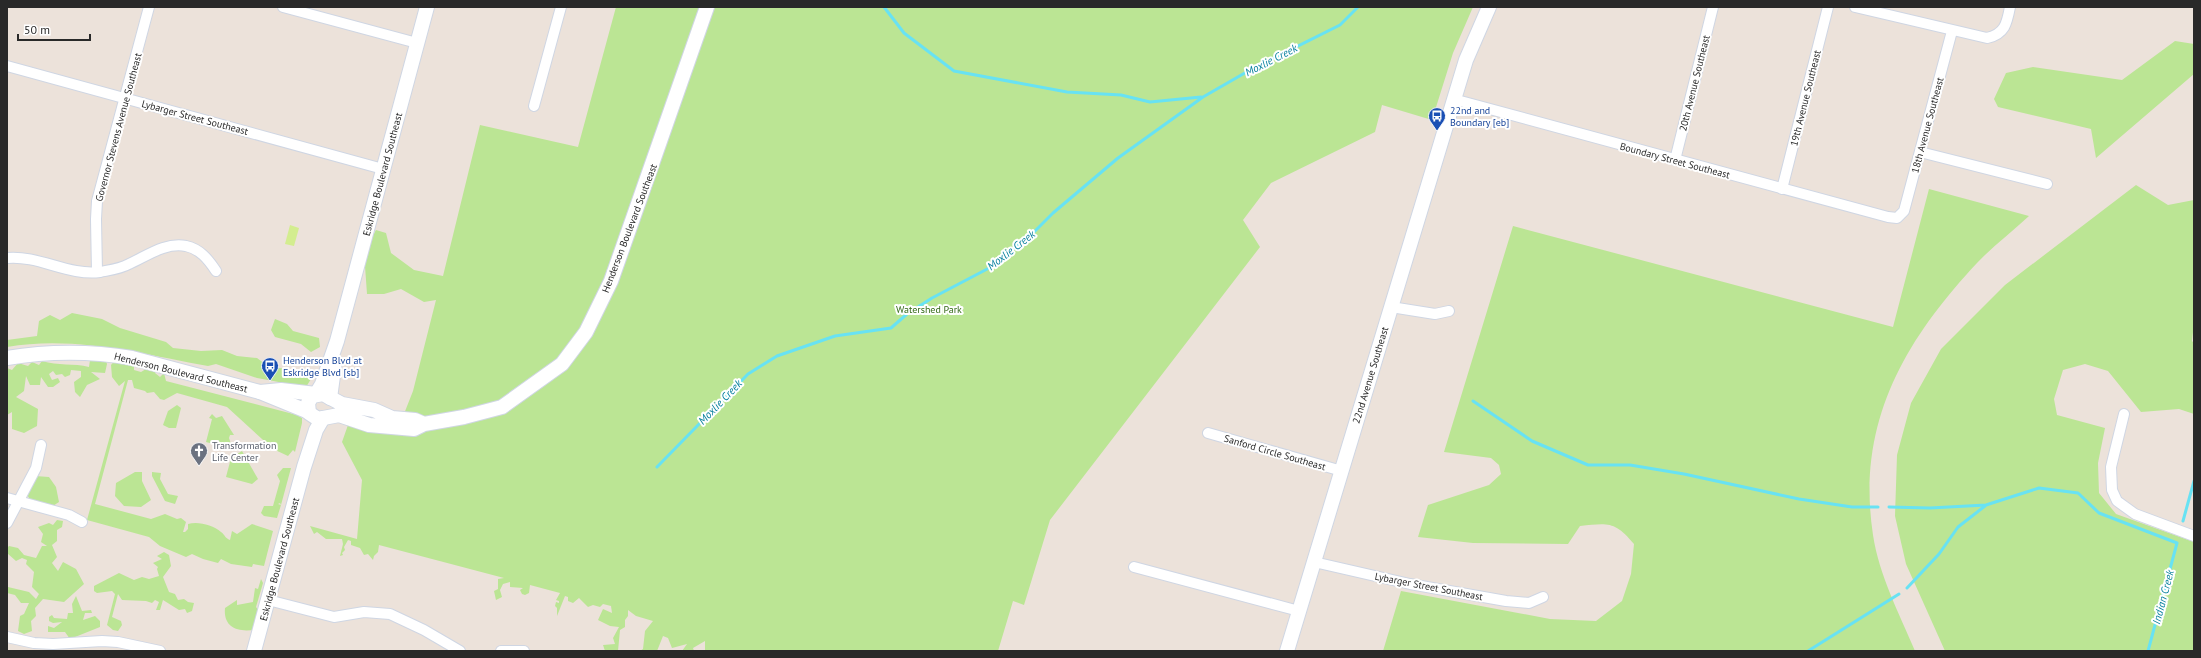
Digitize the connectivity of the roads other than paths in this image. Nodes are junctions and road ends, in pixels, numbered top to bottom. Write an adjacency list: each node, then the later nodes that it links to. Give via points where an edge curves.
1 (149, 7): 14 (street, Governor Stevens Avenue Southeast)
2 (283, 7): 12 (street)
3 (426, 7): 12 (street, Eskridge Boulevard Southeast)
4 (561, 7): 16 (street)
5 (708, 7): 36 (street, Henderson Boulevard Southeast, via 611,281 586,332 562,364 502,407)
6 (1489, 7): 15 (street, 22nd Avenue Southeast, via 1466,60)
7 (1713, 7): 18 (street, 20th Avenue Southeast)
8 (1828, 7): 21 (street, 19th Avenue Southeast)
9 (1855, 7): 11 (street)
10 (2010, 7): 11 (street, via 2004,29 1997,36 1987,38)
11 (1952, 31): 17 (street, 18th Avenue Southeast)
12 (417, 44): 19 (street, Eskridge Boulevard Southeast)
13 (7, 66): 14 (street, Lybarger Street Southeast)
14 (125, 98): 19 (street, Lybarger Street Southeast); 25 (street, Governor Stevens Avenue Southeast, via 97,201)
15 (1453, 99): 18 (street, Boundary Street Southeast); 26 (street, 22nd Avenue Southeast)
16 (534, 106)
17 (1920, 152): 20 (street); 22 (street, 18th Avenue Southeast, via 1904,211)
18 (1675, 160): 21 (street, Boundary Street Southeast)
19 (383, 169): 28 (street, Eskridge Boulevard Southeast)
20 (2047, 184)
21 (1782, 189): 22 (street, Boundary Street Southeast)
22 (1897, 218)
23 (7, 258): 25 (street, via 30,259 80,272)
24 (216, 271): 25 (street, via 209,261 194,249 175,246 157,250 114,270)
25 (97, 272)
26 (1391, 307): 27 (street, via 1435,314); 40 (street, 22nd Avenue Southeast)
27 (1449, 311)
28 (337, 341): 31 (street, Eskridge Boulevard Southeast); 32 (street, Eskridge Boulevard Southeast)
29 (7, 358): 30 (street, Henderson Boulevard Southeast, via 60,352 111,354)
30 (260, 392): 31 (street, Henderson Boulevard Southeast, via 281,390); 33 (street, Henderson Boulevard Southeast)
31 (316, 394): 32 (street); 33 (street, via 308,403)
32 (330, 398): 35 (street, via 332,409); 36 (street, Henderson Boulevard Southeast, via 350,406 374,410 392,418 415,420)
33 (309, 412): 35 (street, via 314,417); 39 (street, Eskridge Boulevard Southeast)
34 (2124, 414): 45 (street, via 2111,467 2112,490 2117,501 2135,514)
35 (324, 418): 36 (street, Henderson Boulevard Southeast, via 339,415 369,425 396,428 414,429); 39 (street, Eskridge Boulevard Southeast, via 316,430)
36 (424, 424)
37 (1208, 433): 40 (street, Sanford Circle Southeast)
38 (41, 445): 42 (street, via 36,468)
39 (304, 466): 49 (street, Eskridge Boulevard Southeast)
40 (1342, 471): 46 (street, 22nd Avenue Southeast)
41 (7, 498): 42 (street)
42 (17, 500): 43 (street, via 69,515); 44 (street)
43 (82, 522)
44 (7, 523)
45 (2194, 536)
46 (1314, 562): 48 (street, Lybarger Street Southeast, via 1410,584 1506,601 1528,603); 50 (street, 22nd Avenue Southeast)
47 (1134, 567): 50 (street)
48 (1543, 597)
49 (268, 600): 53 (street, Eskridge Boulevard Southeast); 54 (street, via 334,617 364,612 390,614)
50 (1299, 611): 57 (street, 22nd Avenue Southeast)
51 (7, 637): 52 (street, via 49,644 118,642)
52 (160, 651)
53 (254, 651)
54 (460, 651)
55 (500, 651): 56 (street)
56 (524, 651)
57 (1287, 651)

